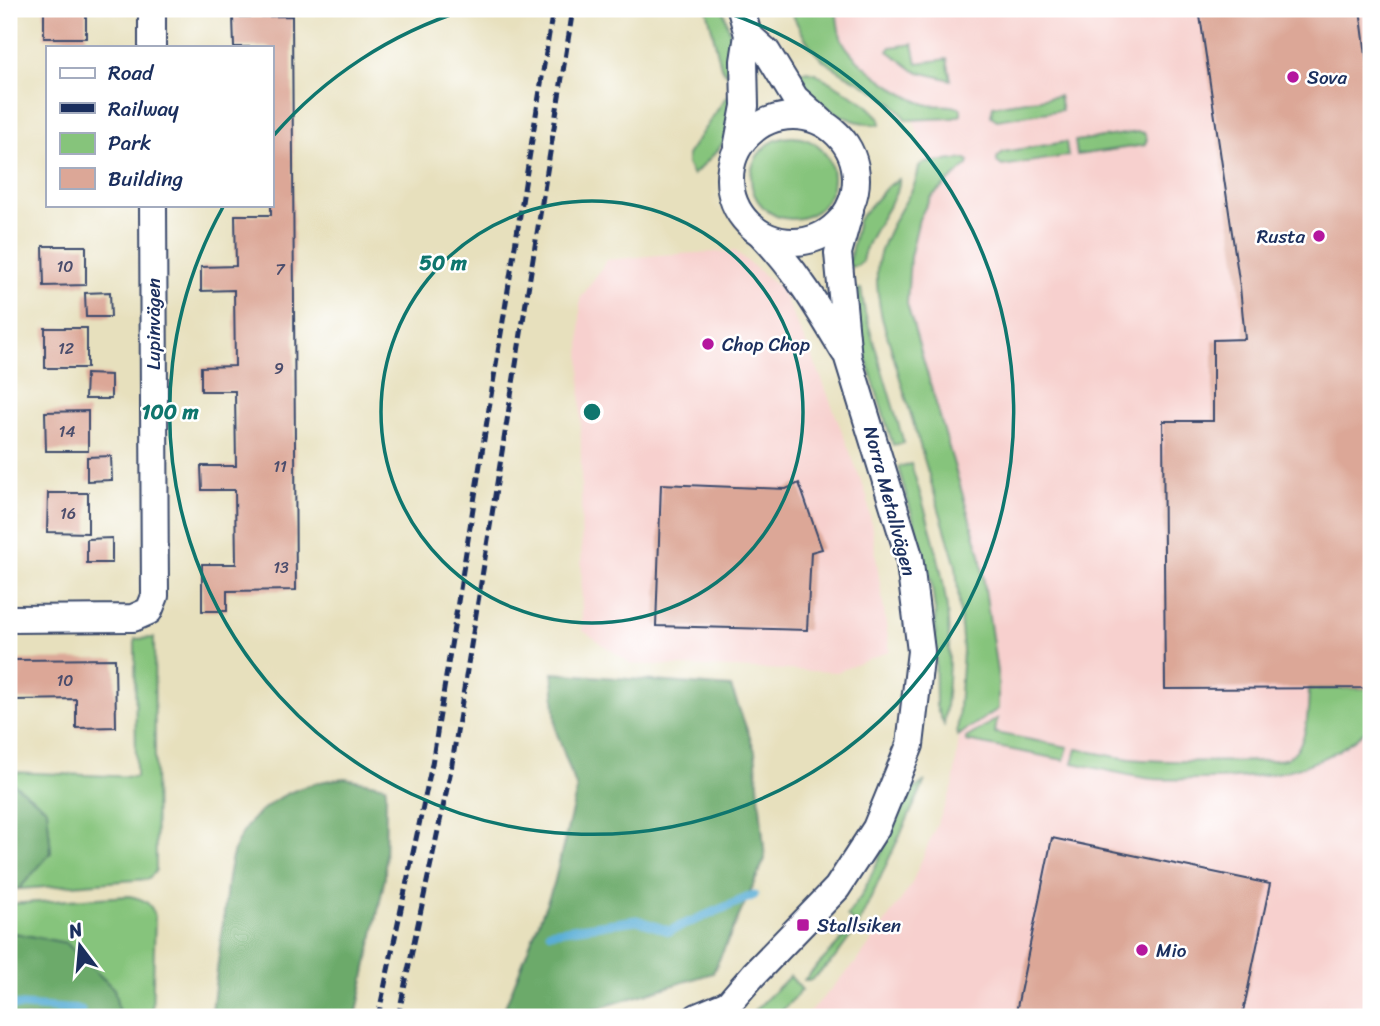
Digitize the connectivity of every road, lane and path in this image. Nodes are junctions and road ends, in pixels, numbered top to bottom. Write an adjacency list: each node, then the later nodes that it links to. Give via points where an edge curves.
1 (152, 9): 4 (street)
2 (741, 9): 3 (street)
3 (748, 35): 5 (street, via 767,52 795,99); 6 (street, via 746,106)
4 (152, 46)
5 (823, 123): 6 (street, via 804,116 784,116 748,134); 8 (street, via 847,144 855,162 857,181)
6 (737, 150): 9 (street, via 730,171 734,204)
7 (153, 206): 11 (street, Lupinvägen, via 155,596 149,611 133,618)
8 (850, 209): 9 (street, via 837,226 801,243); 10 (street, Norra Metallvägen, via 838,253)
9 (762, 235): 10 (street, Norra Metallvägen, via 807,289)
10 (848, 358): 12 (street, Norra Metallvägen, via 908,556 921,651 910,745 876,828 837,888)
11 (9, 619)
12 (724, 1011): 13 (street, Norra Metallvägen)
13 (697, 1017)

